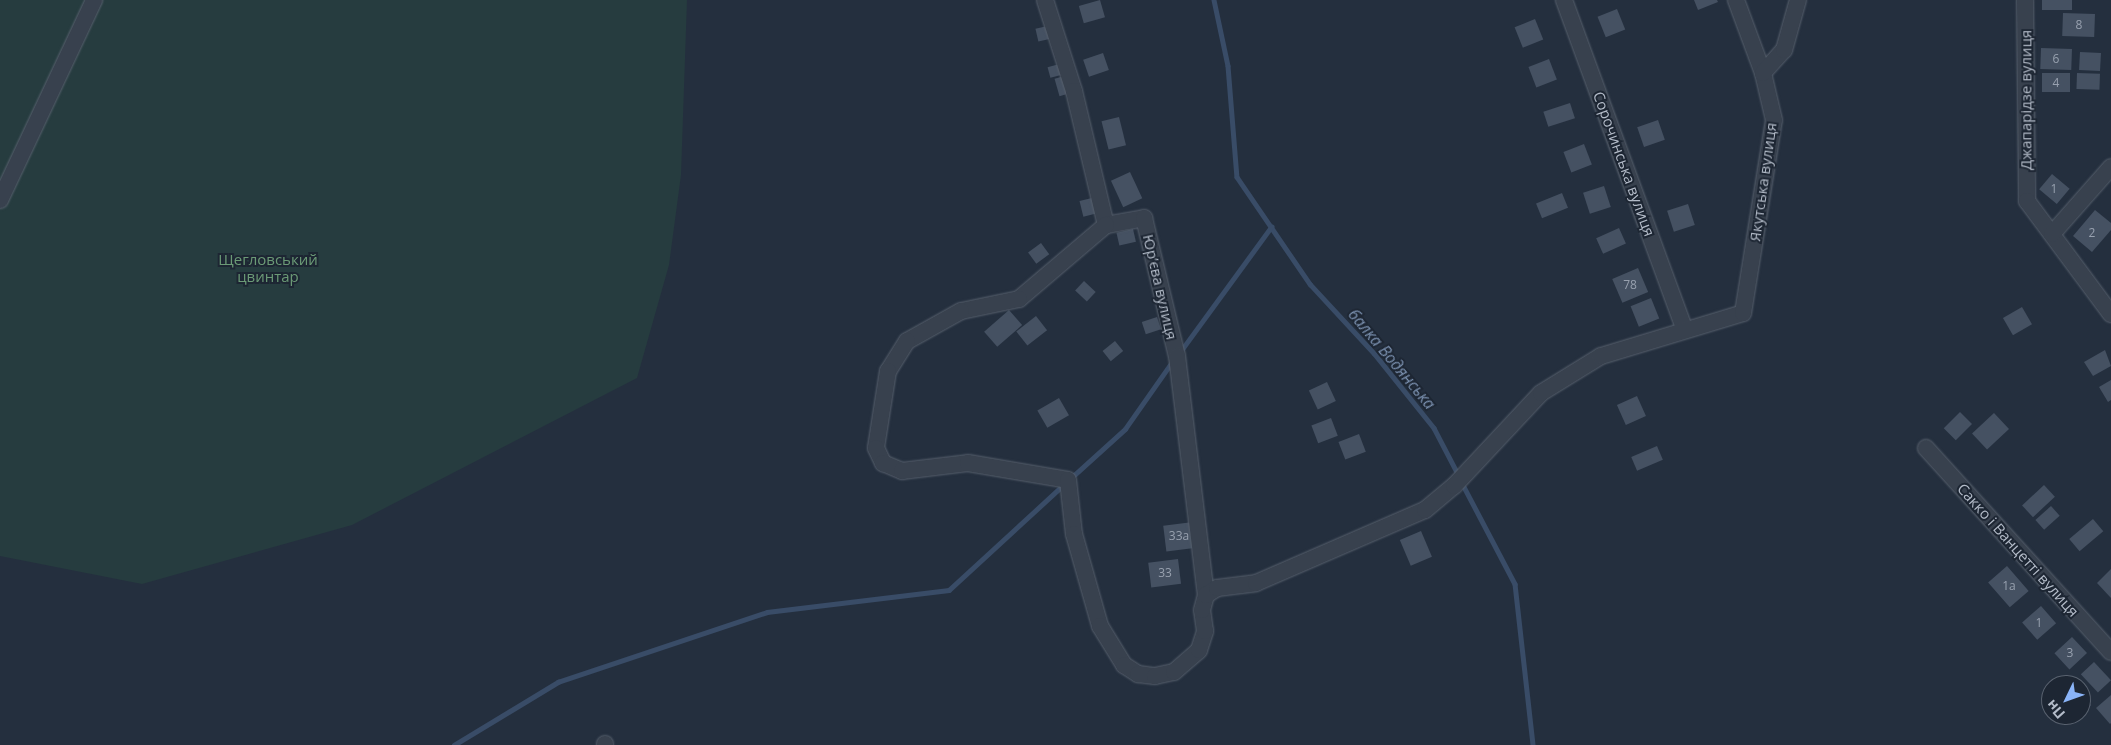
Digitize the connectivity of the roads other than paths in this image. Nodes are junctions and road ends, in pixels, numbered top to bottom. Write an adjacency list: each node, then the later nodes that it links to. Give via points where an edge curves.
1 (94, 0): 9 (street)
2 (1045, 0): 10 (street, via 1074,92)
3 (1564, 0): 13 (street, Сорочинська вулиця)
4 (1736, 0): 7 (street)
5 (1798, 0): 7 (street, via 1784,50)
6 (2025, 0): 11 (street, Джапарідзе вулиця, via 2026,201)
7 (1763, 73): 13 (street, Якутська вулиця, via 1774,120 1743,313)
8 (2111, 167): 11 (street)
9 (0, 200)
10 (1106, 225): 15 (street, Юр’єва вулиця, via 1144,218 1177,356); 15 (street, via 1019,299 961,311 907,341 888,371 882,392 878,456 891,469 902,471 968,463 1068,480 1074,534 1092,606 1112,648 1138,674 1155,676 1174,672 1199,650 1206,631 1202,610)
11 (2052, 234): 12 (street)
12 (2111, 314)
13 (1684, 328): 15 (street, via 1601,356 1541,393 1454,486 1425,510 1256,583 1217,588)
14 (1926, 448): 16 (street, Сакко і Ванцетті вулиця)
15 (1206, 595)
16 (2111, 652)

